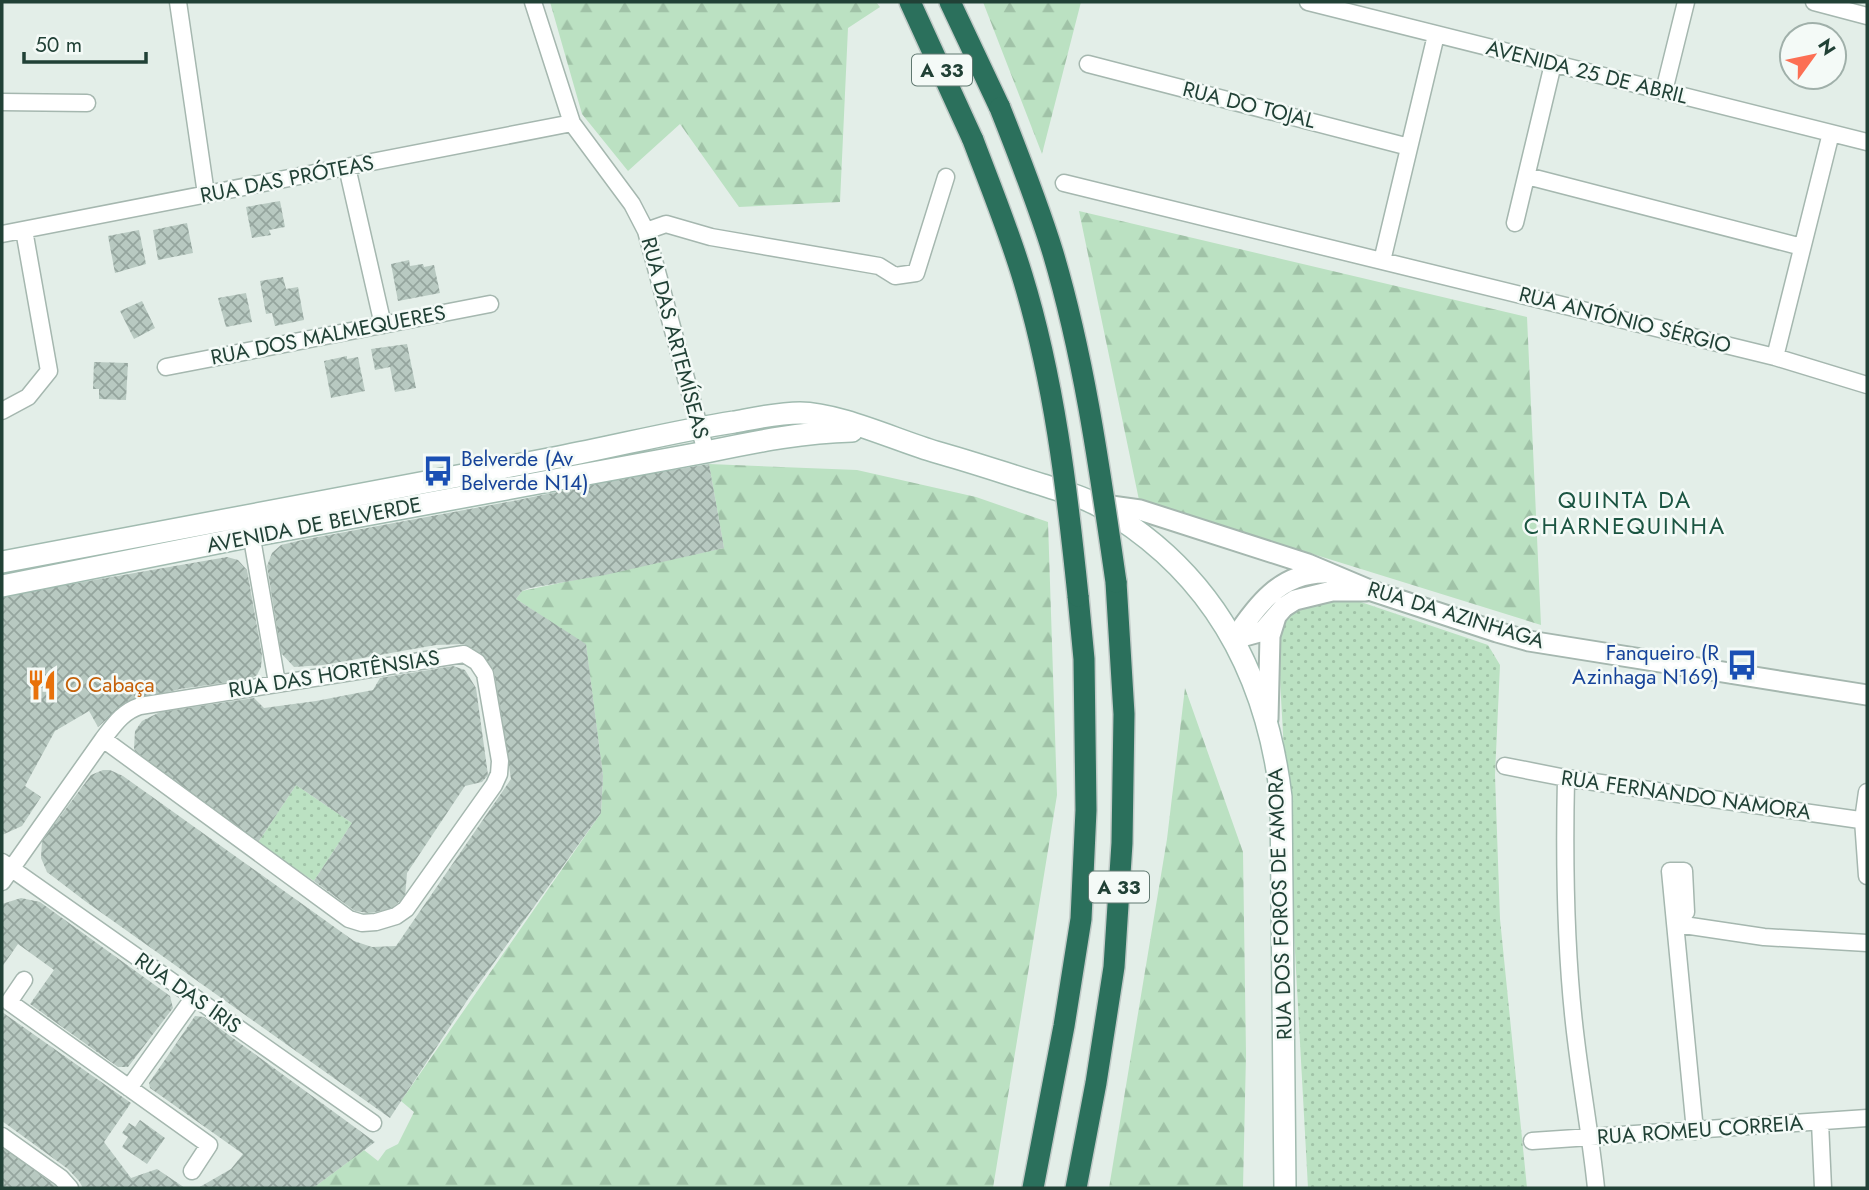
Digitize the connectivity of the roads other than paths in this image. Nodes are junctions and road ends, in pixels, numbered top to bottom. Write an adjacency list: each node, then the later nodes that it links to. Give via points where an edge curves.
1 (178, 2): 23 (street)
2 (533, 2): 15 (street, RUA DAS ARTEMÍSEAS)
3 (910, 2): 71 (highway, A 33, bridge, via 973,140 1023,277 1044,359 1072,533 1084,659 1086,810 1080,919)
4 (950, 2): 72 (highway, A 33, bridge, via 1000,108 1053,254 1098,453 1116,582 1124,714 1114,967)
5 (1307, 2): 9 (street, AVENIDA 25 DE ABRIL)
6 (1686, 2): 12 (street)
7 (1814, 2): 8 (street)
8 (1867, 16)
9 (1436, 35): 11 (street, AVENIDA 25 DE ABRIL); 18 (street)
10 (1088, 64): 18 (street, RUA DO TOJAL)
11 (1553, 64): 12 (street, AVENIDA 25 DE ABRIL); 20 (street)
12 (1664, 91): 16 (street, AVENIDA 25 DE ABRIL)
13 (2, 102): 14 (street)
14 (87, 103)
15 (572, 123): 19 (street, RUA DAS PRÓTEAS); 26 (street, RUA DAS ARTEMÍSEAS, via 632,204)
16 (1830, 133): 17 (street, AVENIDA 25 DE ABRIL); 28 (street)
17 (1867, 142)
18 (1409, 146): 29 (street)
19 (347, 167): 23 (street, RUA DAS PRÓTEAS); 31 (street)
20 (1527, 176): 24 (street); 28 (street)
21 (946, 177): 26 (street, via 916,273 895,276 879,266 711,237 666,224)
22 (1064, 183): 29 (street, RUA ANTÓNIO SÉRGIO)
23 (206, 194): 25 (street, RUA DAS PRÓTEAS)
24 (1515, 223)
25 (24, 230): 27 (street, RUA DAS PRÓTEAS); 35 (street, via 49,370 28,397)
26 (646, 231): 36 (street, RUA DAS ARTEMÍSEAS)
27 (2, 234)
28 (1802, 247): 32 (street)
29 (1382, 261): 32 (street, RUA ANTÓNIO SÉRGIO)
30 (490, 304): 31 (street, RUA DOS MALMEQUERES)
31 (383, 325): 33 (street, RUA DOS MALMEQUERES)
32 (1775, 357): 34 (street, RUA ANTÓNIO SÉRGIO)
33 (166, 367)
34 (1867, 385)
35 (2, 411)
36 (700, 427): 37 (main road, AVENIDA DE BELVERDE, via 804,413); 38 (street, RUA DAS ARTEMÍSEAS); 40 (main road, AVENIDA DE BELVERDE)
37 (871, 430): 38 (main road, AVENIDA DE BELVERDE, via 818,431); 39 (main road, RUA DOS FOROS DE AMORA)
38 (706, 452): 41 (main road, AVENIDA DE BELVERDE)
39 (1096, 504): 43 (street, RUA DA AZINHAGA, via 1140,510); 47 (main road, RUA DOS FOROS DE AMORA, via 1166,556 1200,591)
40 (248, 515): 41 (street); 42 (main road, AVENIDA DE BELVERDE)
41 (252, 536): 44 (main road, AVENIDA DE BELVERDE); 48 (street)
42 (2, 562)
43 (1331, 573): 45 (street, RUA DA AZINHAGA); 47 (street, via 1301,575 1284,583 1260,604)
44 (2, 586)
45 (1372, 591): 46 (street, via 1310,595 1295,600); 49 (street, RUA DA AZINHAGA, via 1530,641)
46 (1277, 616): 47 (street, via 1263,631); 50 (street, via 1270,636)
47 (1234, 639): 50 (main road, RUA DOS FOROS DE AMORA)
48 (277, 683): 51 (street, RUA DAS HORTÊNSIAS, via 133,708); 51 (street, RUA DAS HORTÊNSIAS, via 457,654 471,657 485,674 499,774 455,843 401,913 376,922 349,919)
49 (1867, 695)
50 (1268, 723): 73 (main road, RUA DOS FOROS DE AMORA, via 1282,809)
51 (103, 739): 56 (street)
52 (1505, 766): 53 (street, RUA FERNANDO NAMORA)
53 (1566, 778): 55 (street, RUA FERNANDO NAMORA); 67 (street, via 1567,942)
54 (1867, 792): 55 (street)
55 (1865, 820): 57 (street)
56 (5, 871): 60 (street, RUA DAS ÍRIS)
57 (1867, 876)
58 (1867, 943): 65 (street, via 1764,937 1677,924)
59 (24, 979): 61 (street, via 9,1002)
60 (194, 997): 61 (street); 64 (street, RUA DAS ÍRIS)
61 (129, 1088): 69 (street, via 209,1146)
62 (1867, 1118): 63 (street, RUA ROMEU CORREIA)
63 (1820, 1122): 65 (street, RUA ROMEU CORREIA); 75 (street)
64 (373, 1123)
65 (1695, 1131): 67 (street, RUA ROMEU CORREIA)
66 (2, 1136): 70 (street)
67 (1591, 1138): 68 (street, RUA ROMEU CORREIA); 74 (street)
68 (1532, 1141)
69 (192, 1171)
70 (70, 1188)
71 (1033, 1188)
72 (1076, 1188)
73 (1285, 1188)
74 (1597, 1188)
75 (1823, 1188)

